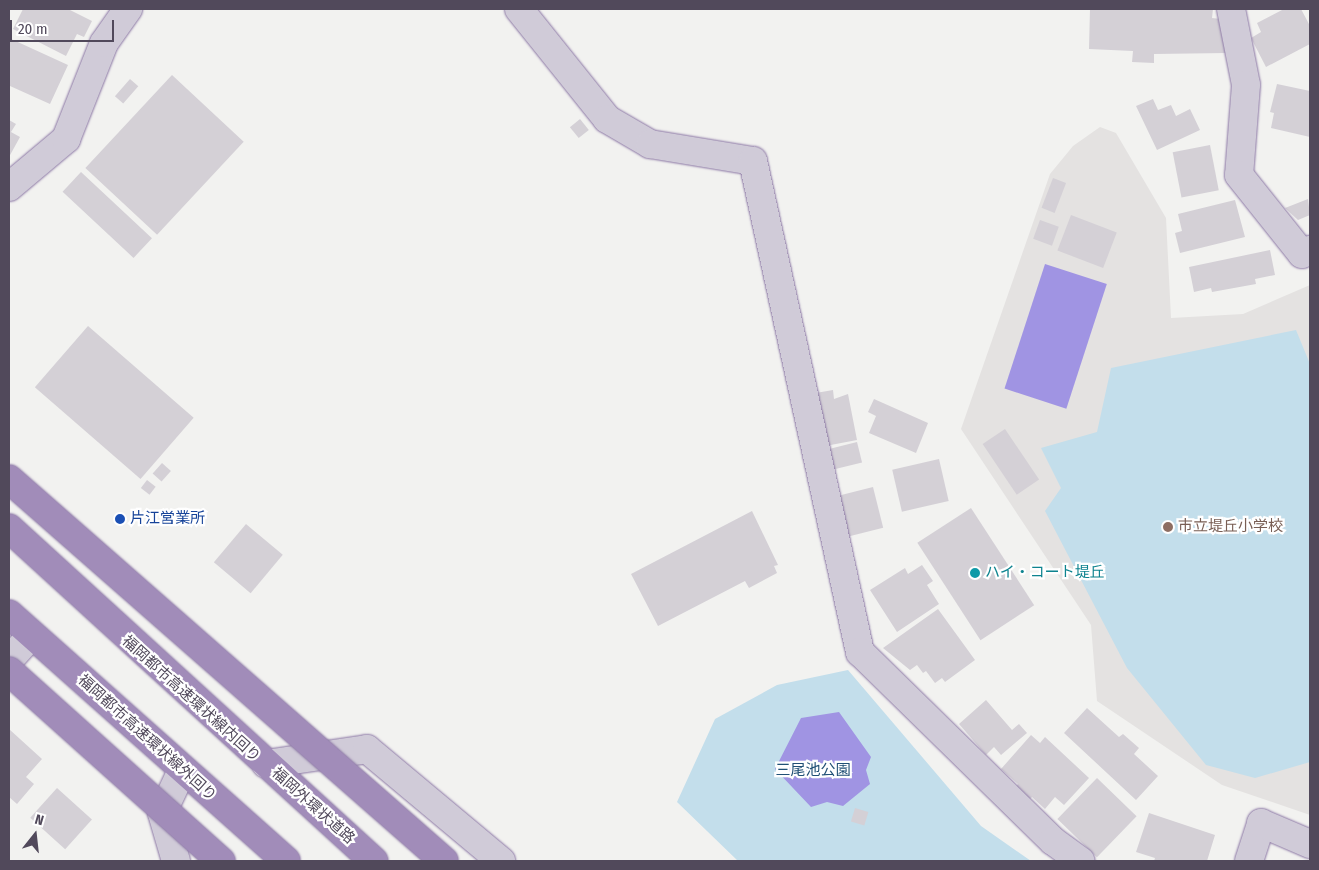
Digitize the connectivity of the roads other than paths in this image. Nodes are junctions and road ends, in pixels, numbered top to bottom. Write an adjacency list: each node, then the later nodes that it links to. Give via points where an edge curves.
1 (128, 9): 4 (street, via 104,43 66,138)
2 (519, 9): 22 (street, via 607,119 650,144 753,161 860,652 1053,841)
3 (1231, 9): 5 (street, via 1246,85 1239,175 1302,254)
4 (9, 187)
5 (1310, 250)
6 (9, 479): 20 (highway, bridge)
7 (9, 528): 12 (highway, 福岡外環状道路)
8 (9, 536): 19 (highway, 福岡都市高速環状線内回り)
9 (9, 614): 18 (highway, 福岡都市高速環状線外回り)
10 (14, 643): 13 (highway)
11 (9, 671): 16 (highway, bridge)
12 (266, 764): 19 (highway, 福岡外環状道路); 21 (street, via 367,749)
13 (180, 775): 15 (street, via 162,813); 17 (highway)
14 (1310, 844): 23 (street, via 1261,823)
15 (176, 861)
16 (221, 861)
17 (275, 861)
18 (286, 861)
19 (374, 861)
20 (444, 861)
21 (501, 861)
22 (1081, 861)
23 (1249, 861)

